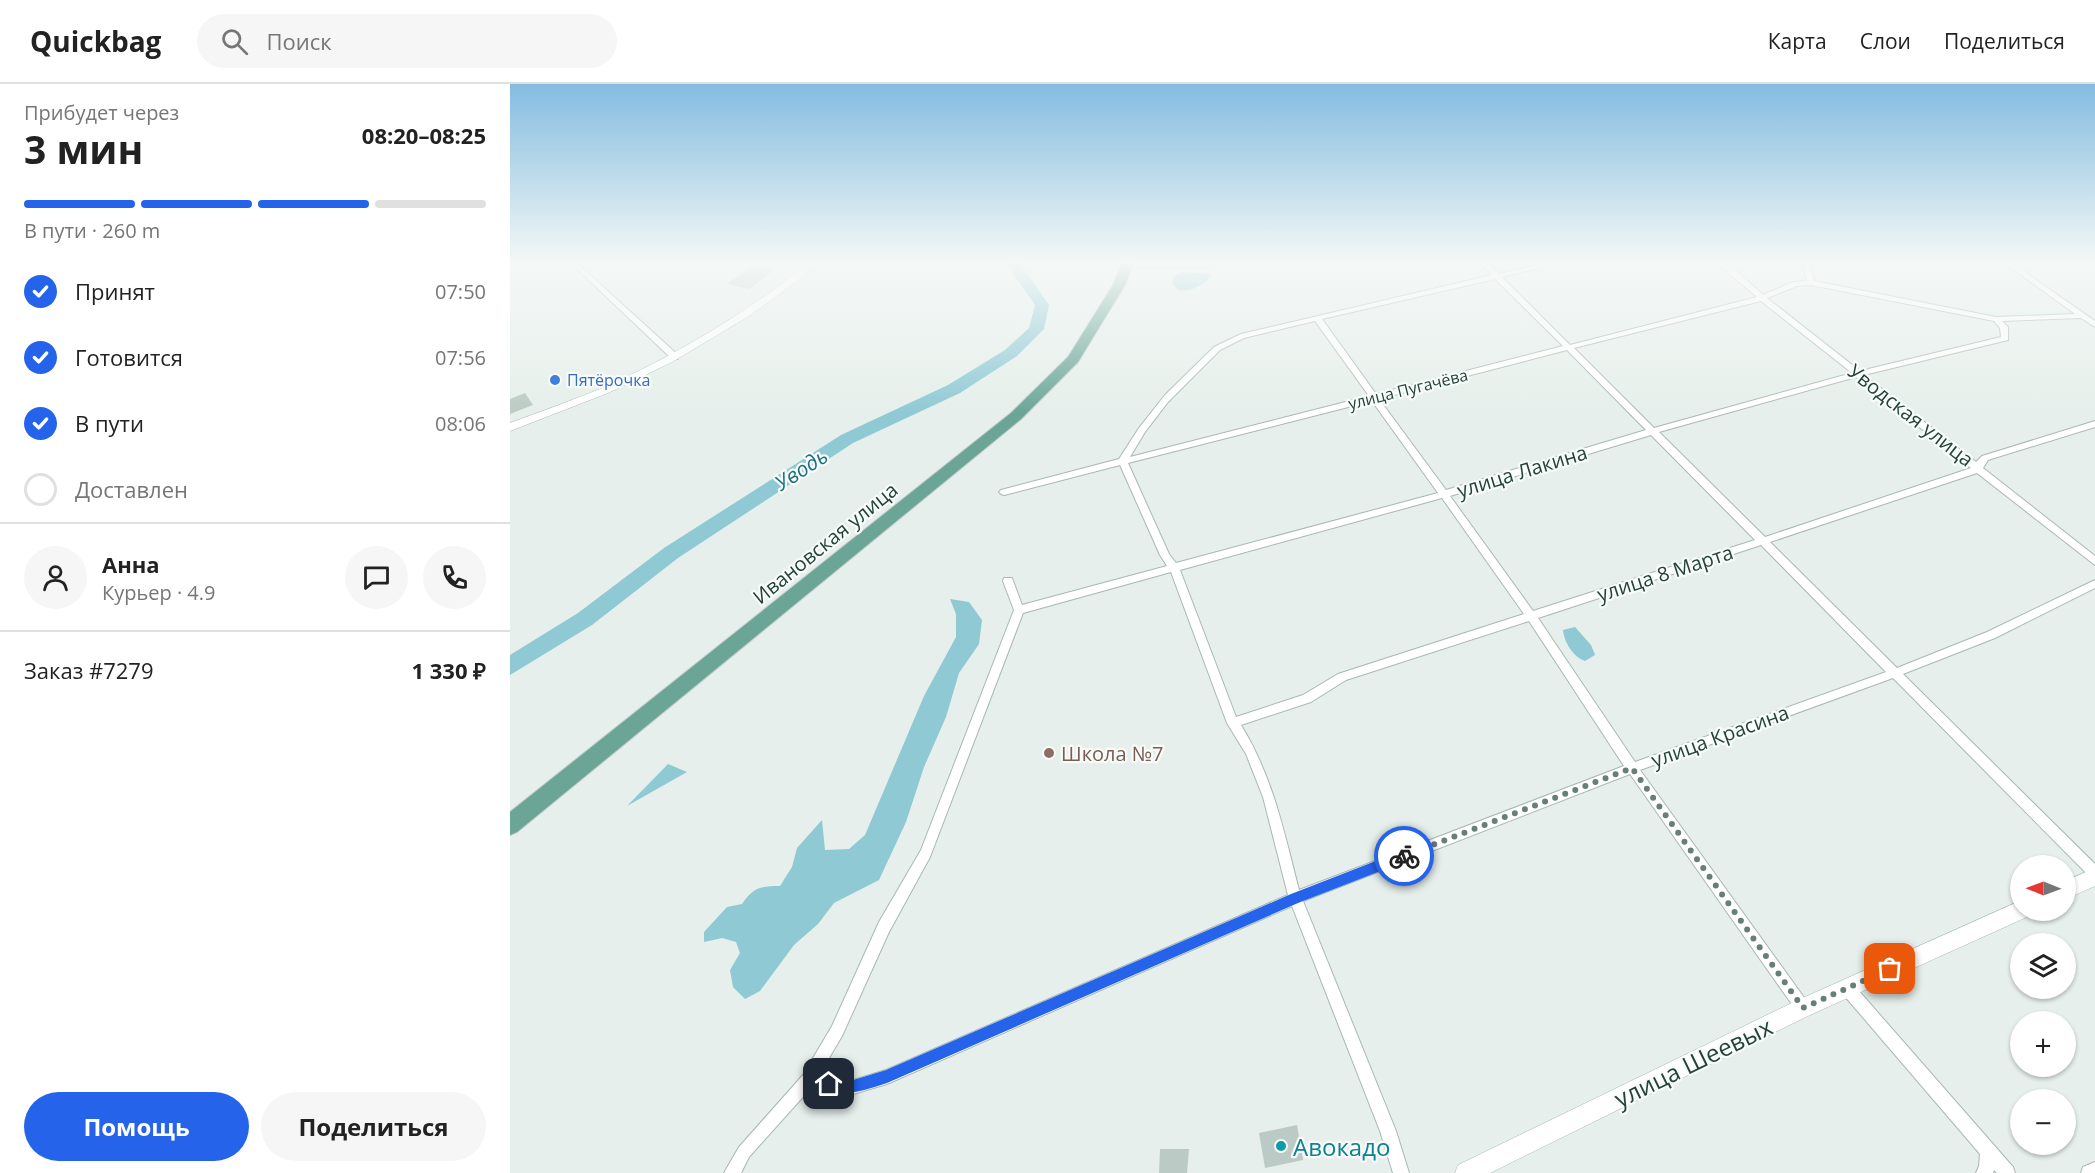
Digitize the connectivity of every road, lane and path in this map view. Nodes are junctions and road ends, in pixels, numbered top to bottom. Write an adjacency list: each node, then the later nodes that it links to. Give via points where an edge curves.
1 (627, 313): 15 (street)
2 (743, 313): 15 (street)
3 (1102, 313): 35 (main road, Ивановская улица, via 1073,359 1016,416)
4 (1339, 313): 11 (street)
5 (1534, 313): 14 (street)
6 (1704, 313): 14 (street, улица Пугачёва)
7 (1781, 313): 16 (street, Уводская улица)
8 (1964, 313): 12 (street)
9 (2078, 313): 10 (street)
10 (2082, 316): 12 (street); 13 (street)
11 (1317, 318): 17 (street); 21 (street, via 1241,336 1209,353 1166,399)
12 (1996, 319): 16 (street, улица Лакина, via 2004,327 2005,338)
13 (2095, 325)
14 (1569, 347): 17 (street, улица Пугачёва); 20 (street)
15 (675, 357): 19 (street, via 615,386)
16 (1857, 374): 20 (street, улица Лакина); 22 (street, Уводская улица)
17 (1374, 397): 21 (street, улица Пугачёва); 24 (street)
18 (2095, 424): 22 (street, улица 8 Марта, via 1985,458)
19 (510, 427)
20 (1653, 431): 24 (street, улица Лакина); 25 (street)
21 (1123, 461): 23 (street, улица Пугачёва); 27 (street)
22 (1978, 469): 25 (street, улица 8 Марта); 26 (street, Уводская улица)
23 (1004, 492)
24 (1445, 494): 27 (street, улица Лакина); 31 (street)
25 (1763, 541): 31 (street, улица 8 Марта); 32 (street)
26 (2095, 561)
27 (1174, 568): 30 (street, улица Лакина); 33 (street)
28 (1008, 581): 30 (street)
29 (2095, 584): 32 (street, улица Красина, via 1991,635)
30 (1018, 610): 42 (street, via 926,853 884,927 837,1031)
31 (1532, 617): 33 (street, улица 8 Марта, via 1342,677 1307,699); 34 (street)
32 (1895, 673): 34 (street, улица Красина); 36 (street)
33 (1233, 723): 38 (street, via 1251,752 1269,797)
34 (1632, 768): 38 (street, улица Красина); 41 (street)
35 (510, 825)
36 (2095, 875): 37 (main road)
37 (2076, 885)
38 (1295, 898): 42 (street, улица Красина, via 887,1077 850,1088); 46 (street)
39 (2010, 915): 40 (main road, улица Шеевых)
40 (1847, 988): 41 (main road, улица Шеевых); 43 (street)
41 (1803, 1008): 47 (main road, улица Шеевых)
42 (808, 1080): 45 (street, via 744,1152)
43 (1988, 1151): 48 (street); 49 (street)
44 (2095, 1170): 50 (street)
45 (732, 1173)
46 (1401, 1173)
47 (1466, 1173)
48 (1984, 1173)
49 (2007, 1173)
50 (2089, 1173)

